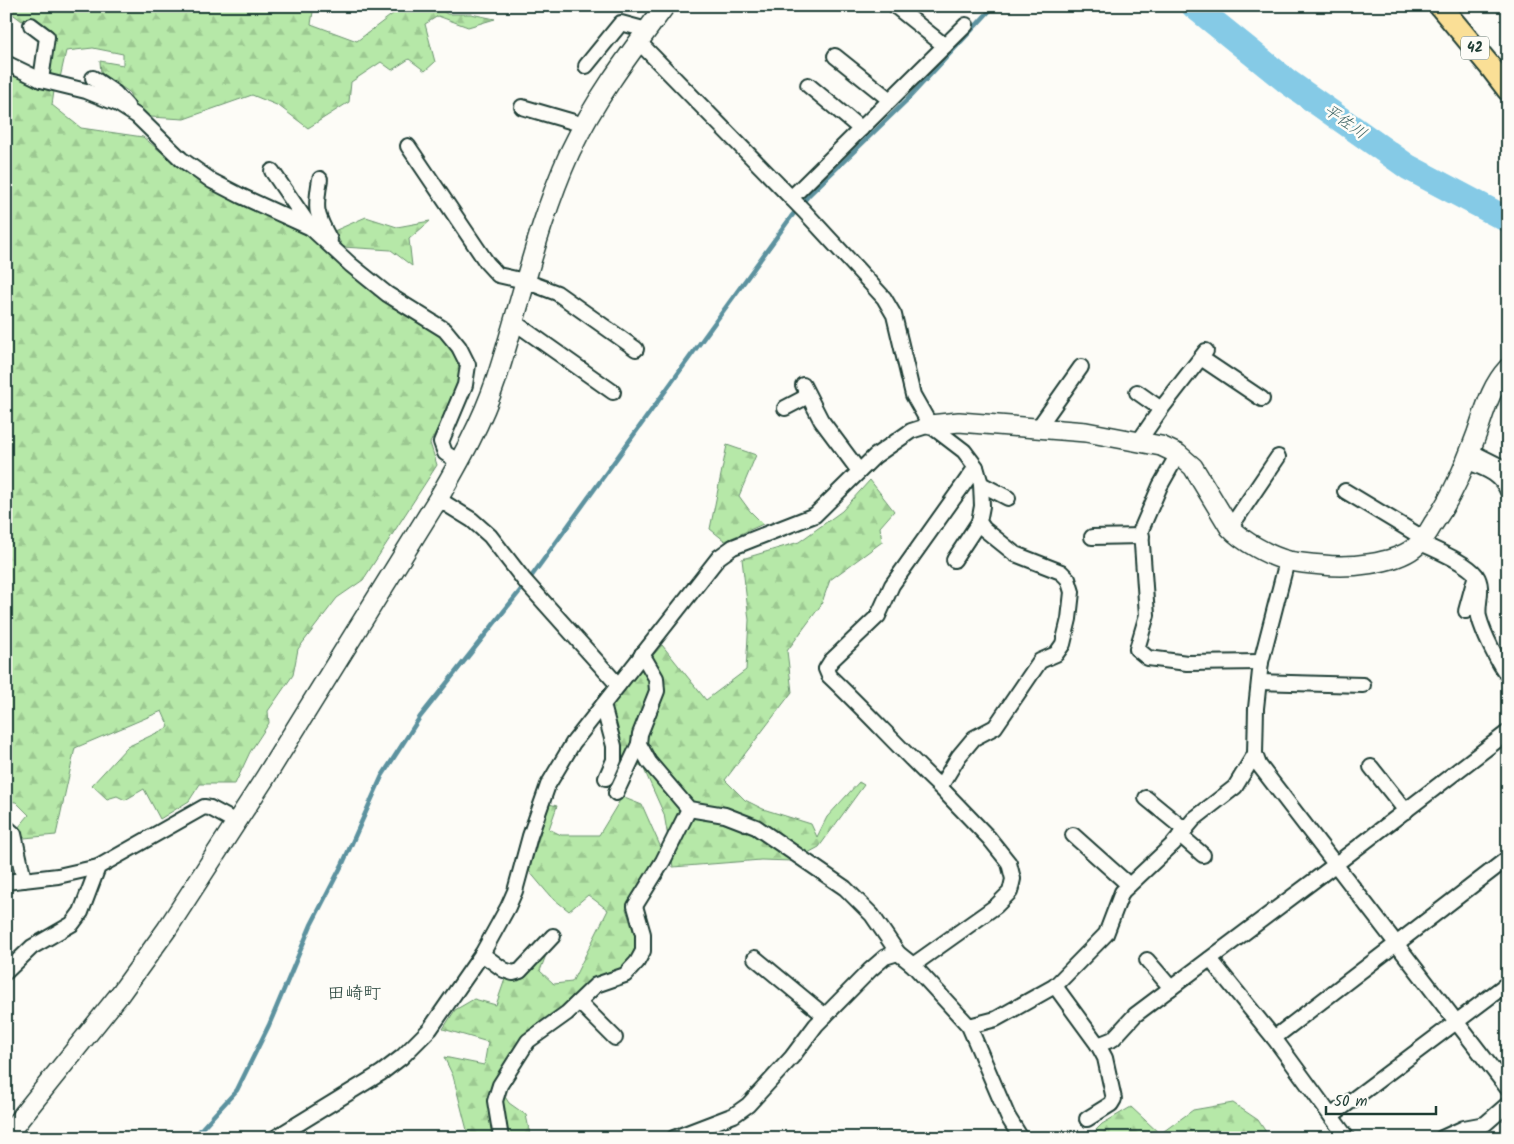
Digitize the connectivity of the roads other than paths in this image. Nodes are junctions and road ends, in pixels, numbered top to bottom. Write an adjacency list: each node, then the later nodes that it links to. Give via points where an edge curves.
1 (665, 6): 6 (street)
2 (895, 6): 7 (street)
3 (1440, 6): 14 (main road, 42)
4 (31, 25): 12 (street, via 47,37)
5 (966, 25): 7 (street)
6 (642, 36): 10 (street, via 622,24); 18 (street); 23 (street)
7 (945, 46): 15 (street)
8 (835, 56): 15 (street)
9 (6, 63): 12 (street)
10 (586, 66)
11 (93, 78): 17 (street, via 115,93)
12 (41, 80): 17 (street, via 86,91)
13 (808, 85): 19 (street)
14 (1508, 90)
15 (890, 100): 19 (street)
16 (522, 107): 18 (street)
17 (129, 111): 24 (street, via 181,159 212,181)
18 (584, 125): 26 (street, via 557,186)
19 (861, 129): 23 (street)
20 (408, 146): 26 (street, via 487,263 498,275)
21 (272, 171): 24 (street)
22 (320, 179): 25 (street, via 316,202 318,220)
23 (797, 204): 36 (street, via 884,298 894,315 913,394)
24 (311, 228): 25 (street)
25 (336, 252): 42 (street, via 387,294 445,330 459,347 468,365 465,385 441,442 445,453)
26 (525, 281): 27 (street); 28 (street, via 557,293)
27 (514, 322): 31 (street); 42 (street, via 496,381)
28 (636, 350)
29 (1081, 367): 37 (street)
30 (1508, 368): 40 (street, via 1491,394)
31 (612, 392)
32 (1137, 392): 35 (street)
33 (1262, 399): 35 (street, via 1203,354)
34 (785, 408): 45 (street, via 805,390 821,420)
35 (1161, 409): 38 (street)
36 (930, 425): 37 (street, via 959,422); 43 (street, via 964,451); 45 (street, via 911,431 875,456)
37 (1038, 428): 38 (street)
38 (1139, 441): 39 (street)
39 (1178, 454): 52 (street, via 1193,467); 53 (street, via 1160,486 1141,530)
40 (1468, 456): 44 (street); 48 (street, via 1495,474); 55 (street, via 1447,504)
41 (1278, 457): 52 (street)
42 (459, 462): 50 (street)
43 (976, 467): 46 (street); 72 (street, via 892,585 878,616 826,669 829,676)
44 (1508, 470)
45 (859, 472): 60 (street, via 815,515 733,547 719,557)
46 (981, 484): 49 (street); 51 (street, via 982,506)
47 (1345, 491): 55 (street)
48 (1508, 492)
49 (1008, 498)
50 (438, 499): 65 (street, via 472,520 490,536 527,583); 77 (street)
51 (978, 522): 56 (street); 72 (street, via 1015,554 1061,572 1068,579 1072,592 1069,619 1063,644 1056,654 1040,661 995,727 974,738)
52 (1230, 528): 57 (street, via 1254,546)
53 (1142, 536): 54 (street); 61 (street, via 1147,615 1137,649 1148,658 1187,662)
54 (1092, 537)
55 (1421, 540): 57 (street, via 1413,549 1390,559 1361,565 1329,566); 58 (street)
56 (954, 560)
57 (1287, 561): 61 (street)
58 (1475, 575): 59 (street); 62 (street, via 1480,585 1479,616 1499,664)
59 (1466, 611)
60 (642, 654): 65 (street); 68 (street, via 656,678 657,691)
61 (1262, 662): 63 (street)
62 (1508, 676)
63 (1259, 682): 64 (street); 69 (street)
64 (1363, 684)
65 (618, 685): 66 (street)
66 (603, 705): 71 (street, via 614,746 614,760); 91 (street, via 573,743 548,785 515,891)
67 (1508, 732): 76 (street)
68 (639, 744): 73 (street); 75 (street, via 649,762)
69 (1255, 754): 79 (street, via 1234,787); 83 (street, via 1259,764)
70 (1371, 768): 76 (street)
71 (606, 778)
72 (940, 787): 95 (street, via 1009,863 1013,879 1010,892 996,906)
73 (616, 793)
74 (1146, 798): 79 (street)
75 (689, 809): 90 (street, via 725,815 756,827 845,888 872,916); 100 (street, via 663,861 635,906 643,934 643,951 637,962 625,975 596,985)
76 (1406, 811): 83 (street)
77 (236, 822): 84 (street, via 204,807); 112 (street, via 167,929 120,994)
78 (6, 827): 85 (street, via 14,834)
79 (1182, 832): 81 (street); 87 (street)
80 (1073, 834): 87 (street)
81 (1203, 855)
82 (1508, 858): 89 (street)
83 (1336, 864): 89 (street); 93 (street)
84 (98, 867): 85 (street); 96 (street, via 81,912 72,924 32,947)
85 (24, 880): 86 (street)
86 (6, 882)
87 (1129, 885): 98 (street, via 1122,892 1106,934)
88 (553, 936): 91 (street, via 520,971 513,973)
89 (1396, 943): 102 (street); 106 (street)
90 (898, 953): 95 (street); 101 (street, via 885,957)
91 (482, 954): 113 (street, via 430,1029 402,1057)
92 (755, 958): 101 (street)
93 (1210, 959): 99 (street); 106 (street)
94 (1147, 960): 99 (street)
95 (913, 965): 103 (street)
96 (6, 972)
97 (1508, 983): 102 (street)
98 (1055, 986): 103 (street, via 996,1019); 107 (street)
99 (1171, 988): 107 (street, via 1135,1015 1113,1039)
100 (576, 1004): 104 (street); 105 (street); 114 (street, via 528,1041 500,1085 495,1101)
101 (825, 1016): 115 (street, via 748,1105 734,1115)
102 (1457, 1022): 108 (street); 110 (street)
103 (969, 1026): 116 (street, via 1008,1117)
104 (600, 1034)
105 (615, 1038)
106 (1274, 1038): 110 (street)
107 (1098, 1045): 111 (street, via 1105,1058 1114,1099)
108 (1508, 1089)
109 (1508, 1104): 118 (street, via 1485,1124 1464,1128)
110 (1331, 1116): 117 (street)
111 (1087, 1119)
112 (6, 1136)
113 (275, 1138)
114 (501, 1138)
115 (674, 1138)
116 (1021, 1138)
117 (1347, 1138)
118 (1442, 1138)

